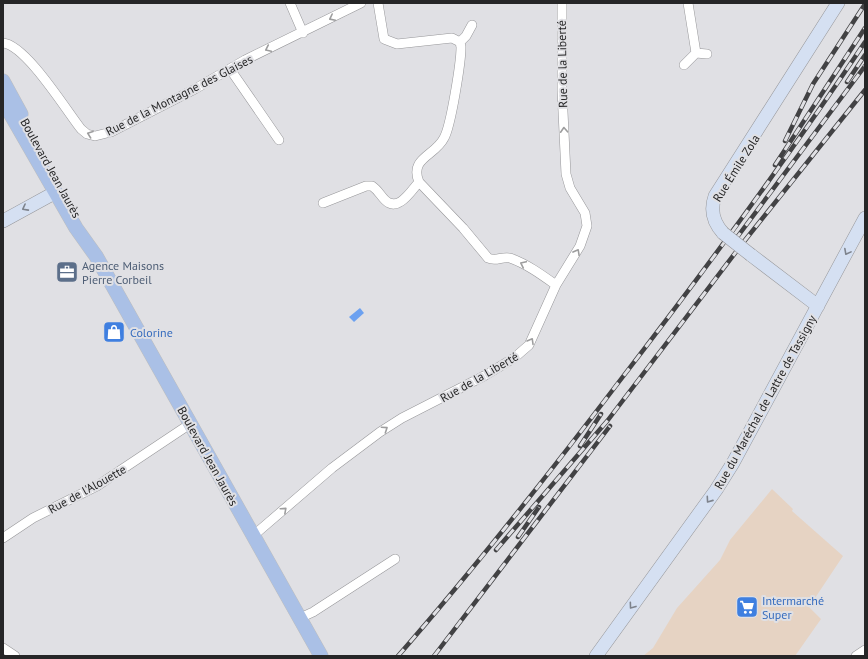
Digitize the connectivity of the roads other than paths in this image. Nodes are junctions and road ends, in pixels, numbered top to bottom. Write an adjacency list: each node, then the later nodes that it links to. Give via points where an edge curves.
1 (290, 3): 8 (street)
2 (361, 3): 8 (street, Rue de la Montagne des Glaises, one-way to 8)
3 (378, 3): 9 (street, via 384,39 391,43 452,38)
4 (562, 3): 24 (street, Rue de la Liberté, one-way to 4, via 580,246 588,226 585,213 570,188 566,174 562,91)
5 (688, 3): 11 (street)
6 (838, 3): 25 (main road, Rue Émile Zola, bridge, via 712,206 713,216 723,233)
7 (472, 25): 9 (street)
8 (303, 33): 14 (street, Rue de la Montagne des Glaises, one-way to 14)
9 (460, 42): 18 (street, via 461,53 448,129 441,143 418,164 416,172)
10 (3, 43): 14 (street, Rue de la Montagne des Glaises, one-way to 10, via 111,132 95,136 81,129 27,59 9,44)
11 (696, 53): 12 (street); 13 (street)
12 (707, 54)
13 (684, 65)
14 (230, 69): 17 (street)
15 (3, 81): 23 (main road, Boulevard Jean Jaurès, via 85,228)
16 (3, 102): 19 (main road, Boulevard Jean Jaurès)
17 (279, 140)
18 (419, 182): 20 (street, via 401,202 395,204 389,203 372,186 366,186); 24 (street, one-way to 18, via 534,270 509,258 488,258)
19 (56, 192): 22 (main road, one-way to 22); 23 (main road, Boulevard Jean Jaurès, via 76,228)
20 (323, 204)
21 (865, 218): 25 (main road, Rue du Maréchal de Lattre de Tassigny, one-way to 25)
22 (3, 221)
23 (96, 256): 26 (main road, Boulevard Jean Jaurès)
24 (556, 285): 27 (street, Rue de la Liberté, one-way to 24, via 332,468 380,432 484,376 524,351 533,338)
25 (818, 306): 35 (main road, Rue du Maréchal de Lattre de Tassigny, one-way to 35, via 734,463)
26 (190, 424): 27 (main road, Boulevard Jean Jaurès); 28 (street, Rue de l'Alouette, via 97,486 33,518)
27 (254, 535): 30 (main road, Boulevard Jean Jaurès)
28 (3, 538)
29 (395, 559): 30 (street)
30 (300, 618): 34 (main road, Boulevard Jean Jaurès)
31 (3, 648): 33 (street)
32 (865, 650): 36 (street)
33 (15, 656)
34 (321, 656)
35 (596, 656)
36 (856, 656)

